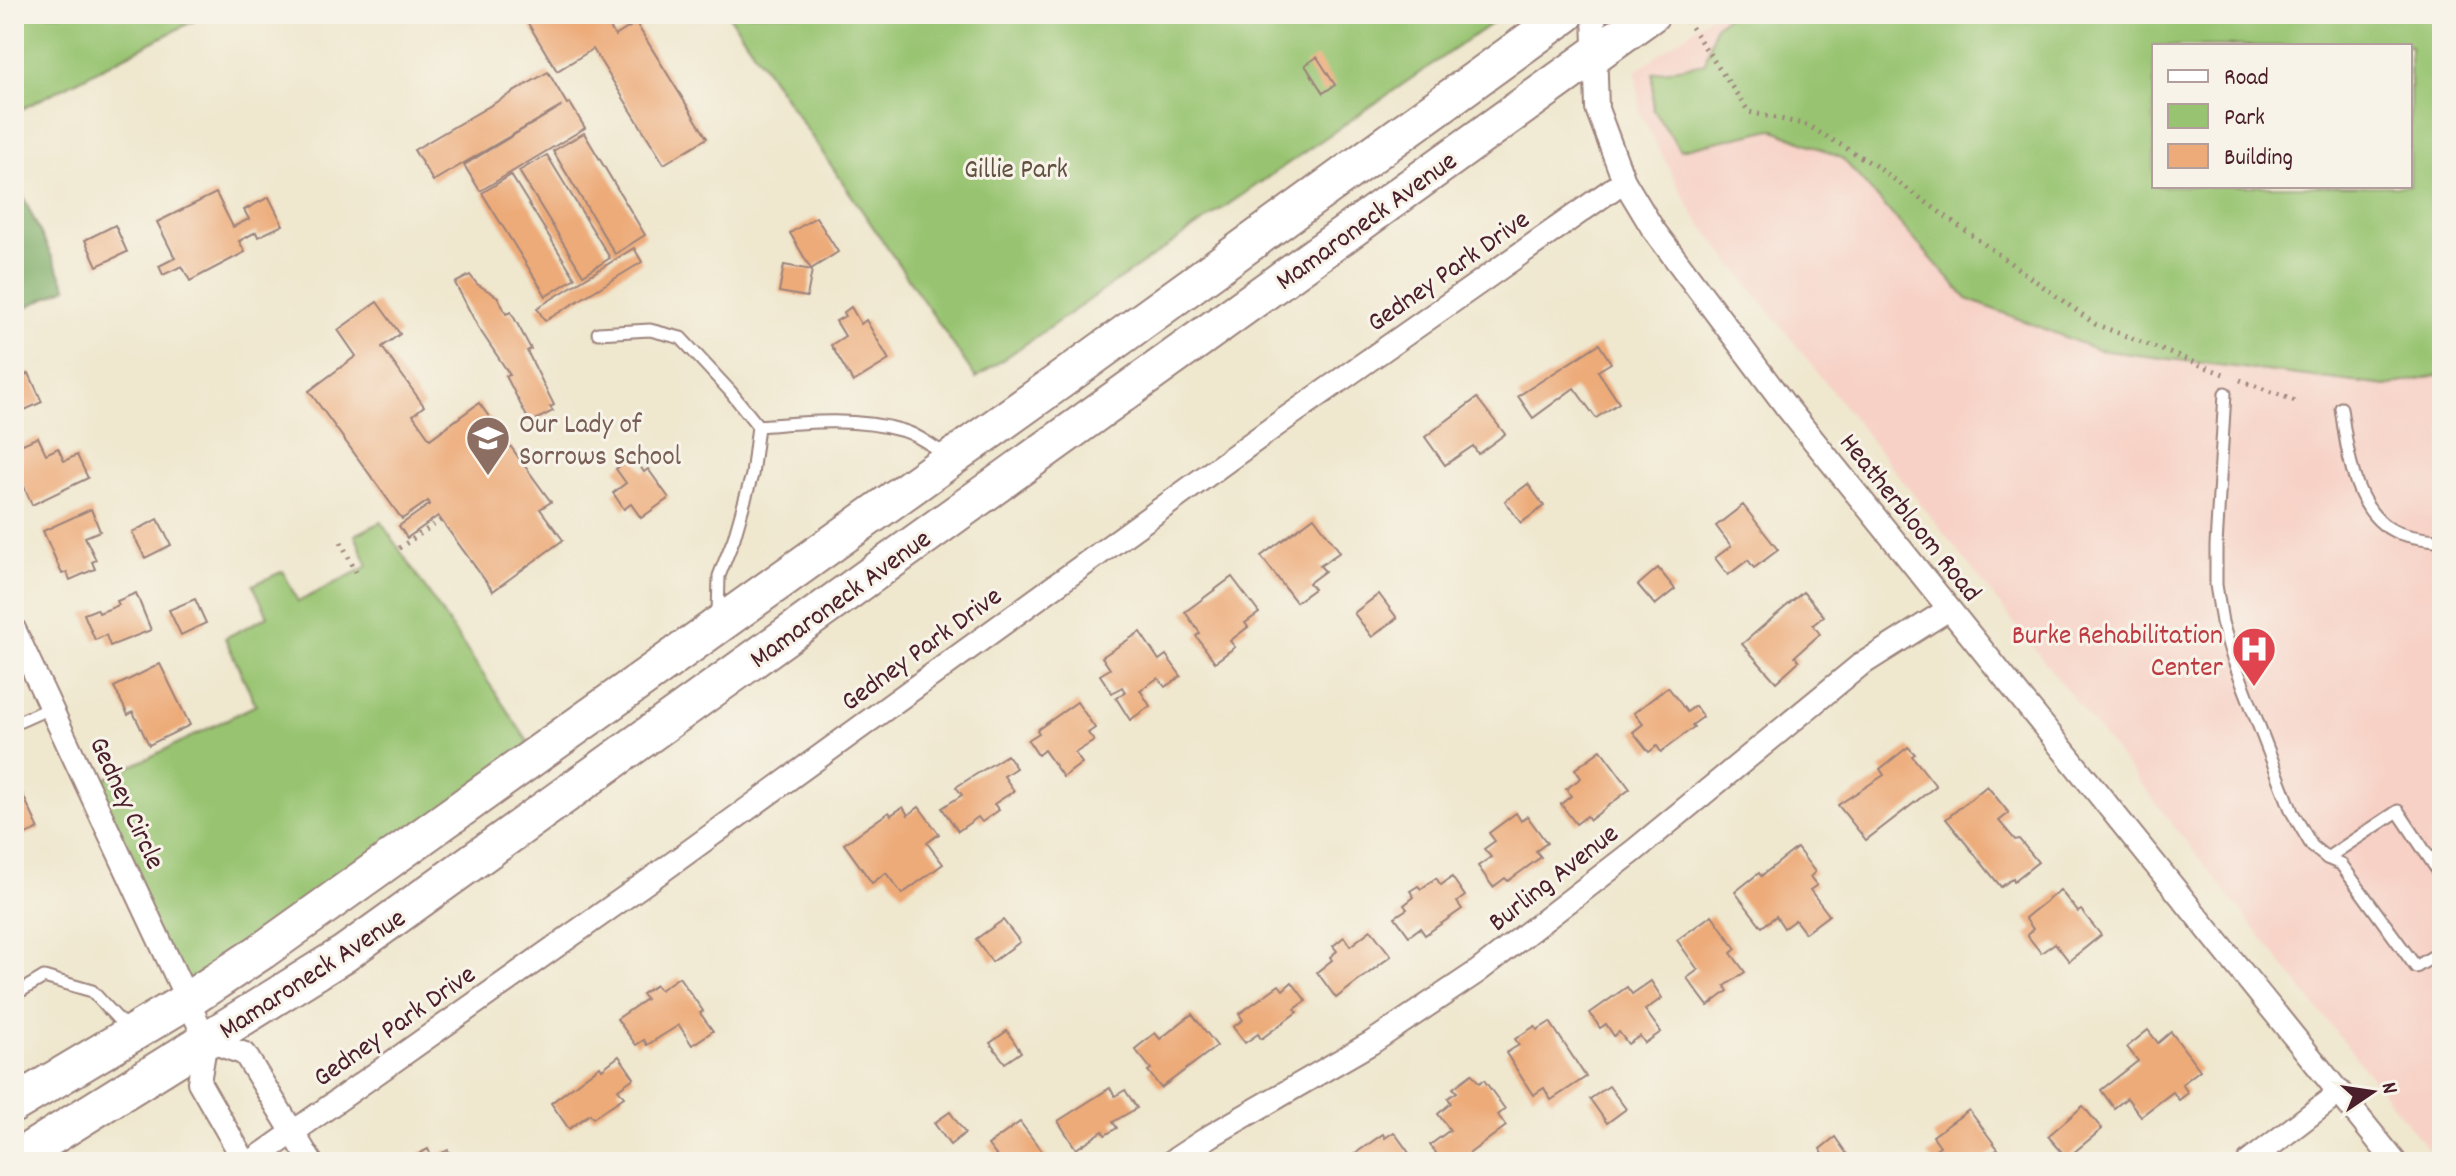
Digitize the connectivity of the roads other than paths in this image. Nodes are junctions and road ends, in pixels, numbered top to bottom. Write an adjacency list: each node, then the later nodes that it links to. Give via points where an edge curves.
1 (1566, 14): 10 (main road, Mamaroneck Avenue)
2 (1594, 14): 4 (street, Heatherbloom Road)
3 (1651, 14): 4 (main road, Mamaroneck Avenue)
4 (1595, 53): 5 (street, Heatherbloom Road, via 1597,109); 23 (main road, Mamaroneck Avenue, via 432,892)
5 (1624, 181): 12 (street, Heatherbloom Road, via 1653,229 1785,405); 26 (street, Gedney Park Drive)
6 (598, 333): 9 (lane, via 650,330 681,338)
7 (2225, 393): 17 (lane, via 2216,546 2222,622 2292,812 2312,846)
8 (2341, 408): 11 (lane, via 2349,464 2374,518 2396,533)
9 (758, 426): 10 (lane, via 814,421 906,431); 13 (lane, via 752,475 719,576)
10 (951, 459): 13 (main road, Mamaroneck Avenue)
11 (2442, 541)
12 (1949, 609): 24 (street, Heatherbloom Road); 31 (street, Burling Avenue, via 1859,666 1477,972 1371,1043)
13 (718, 625): 21 (main road, Mamaroneck Avenue)
14 (14, 629): 15 (street, Gedney Circle)
15 (52, 707): 16 (lane); 21 (street, Gedney Circle)
16 (14, 724)
17 (2327, 858): 18 (lane, via 2398,811); 19 (lane, via 2341,864 2416,967)
18 (2442, 877)
19 (2442, 951)
20 (14, 995): 22 (lane, via 44,977 92,991)
21 (188, 1000): 22 (main road, Mamaroneck Avenue); 23 (street, Gedney Circle)
22 (131, 1034): 25 (main road, Mamaroneck Avenue)
23 (206, 1040): 26 (street, via 245,1054); 27 (main road, Mamaroneck Avenue); 28 (street, via 199,1082)
24 (2340, 1092): 32 (street); 33 (street, Heatherbloom Road)
25 (14, 1104)
26 (292, 1133): 29 (street, Gedney Park Drive); 30 (street)
27 (14, 1160)
28 (245, 1162)
29 (251, 1162)
30 (311, 1162)
31 (1171, 1162)
32 (2249, 1162)
33 (2395, 1162)

